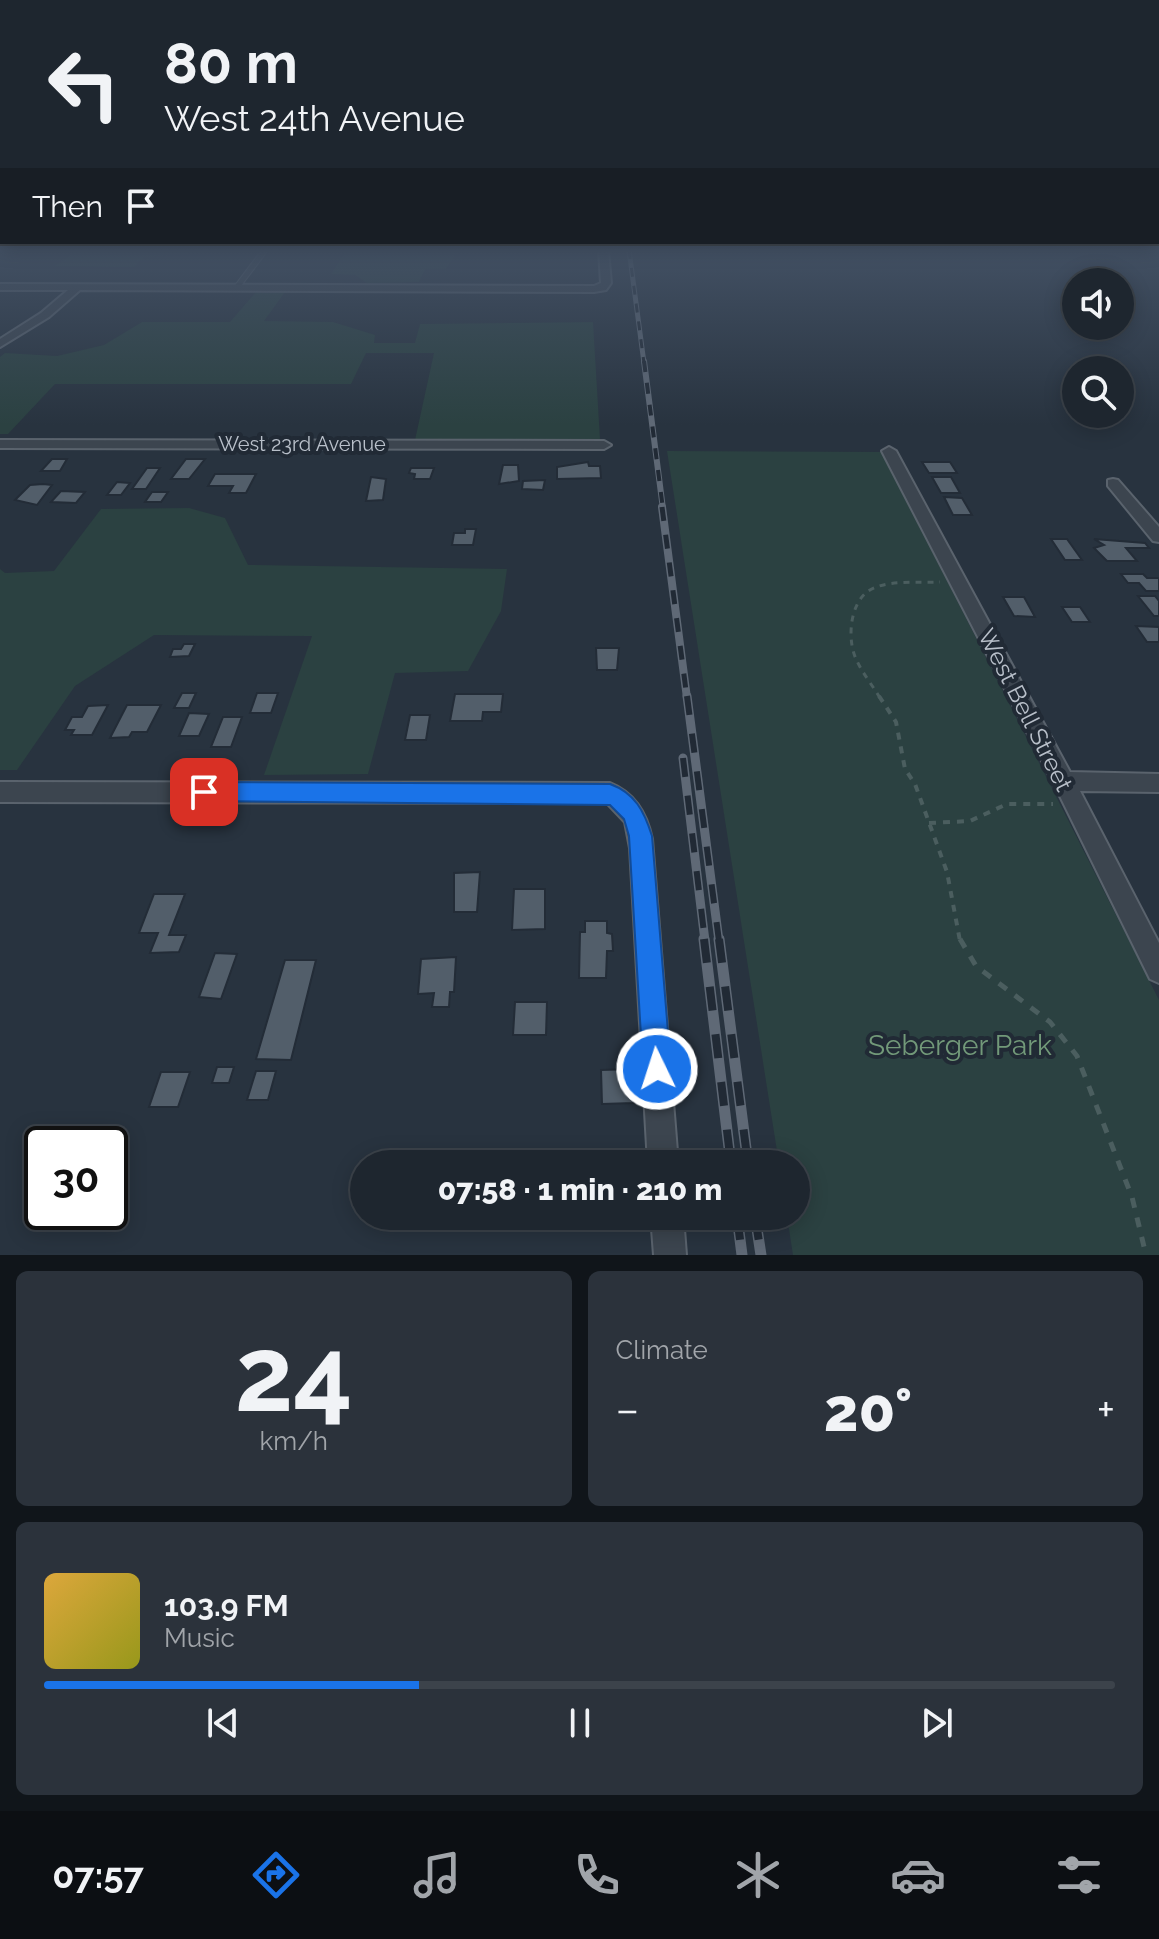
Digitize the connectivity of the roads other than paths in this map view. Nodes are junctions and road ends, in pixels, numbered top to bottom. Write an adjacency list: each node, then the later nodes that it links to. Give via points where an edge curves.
1 (53, 309): 2 (street)
2 (0, 344)
3 (0, 444): 4 (street, West 23rd Avenue)
4 (604, 445)
5 (889, 451): 8 (street, West Bell Street)
6 (1113, 483): 7 (street)
7 (1159, 537)
8 (1064, 781): 9 (street); 11 (street, West Bell Street)
9 (1159, 783)
10 (0, 792): 12 (street, via 610,793 630,808 640,836)
11 (1159, 970)
12 (662, 1150)
13 (668, 1230): 14 (street)
14 (670, 1255)

